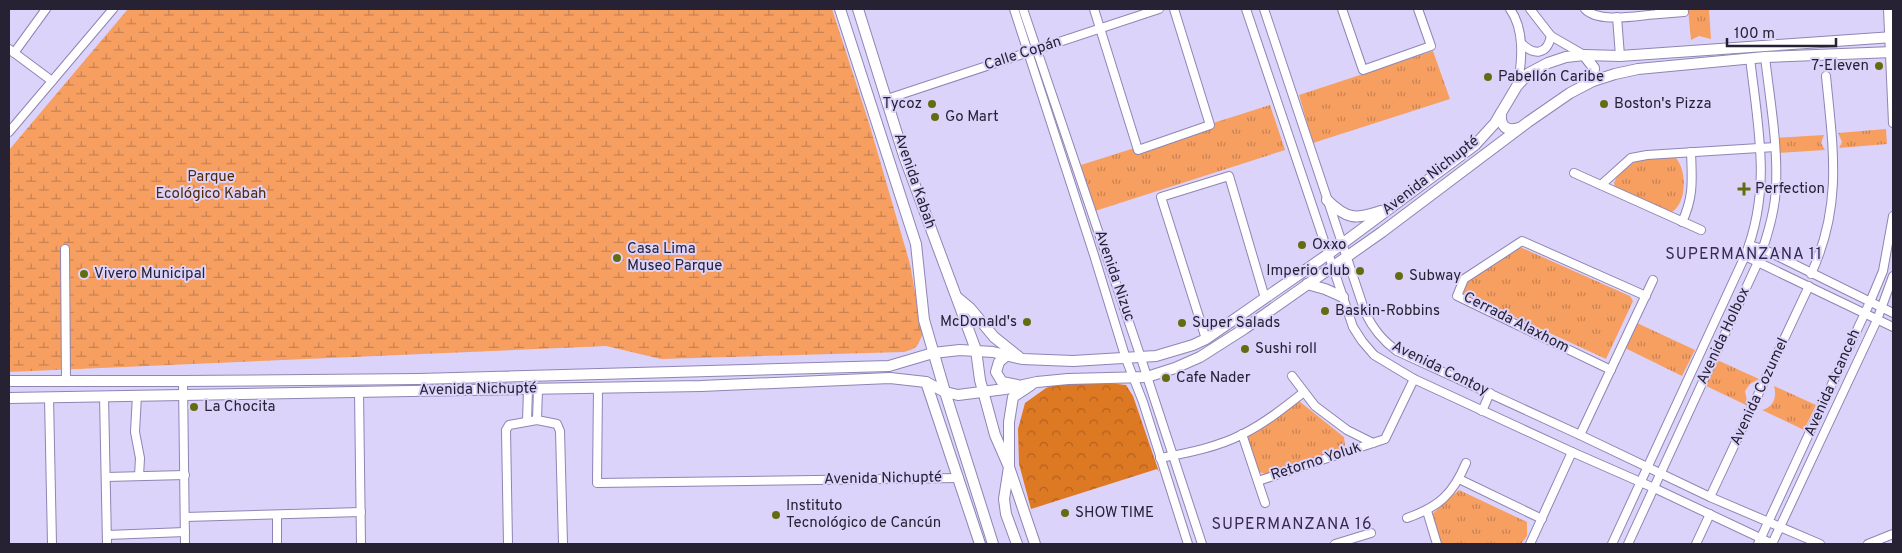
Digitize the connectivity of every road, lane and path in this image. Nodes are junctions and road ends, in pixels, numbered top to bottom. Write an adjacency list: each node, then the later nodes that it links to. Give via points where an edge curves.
1 (46, 9): 26 (street)
2 (113, 9): 35 (street)
3 (840, 9): 81 (main road, Avenida Kabah, via 916,244 924,320)
4 (858, 9): 38 (main road, Avenida Kabah)
5 (1014, 9): 27 (street, Avenida Nizuc)
6 (1023, 9): 25 (street, Avenida Nizuc)
7 (1094, 9): 21 (street)
8 (1159, 9): 21 (street, Calle Copán)
9 (1174, 9): 21 (street, via 1210,124 1138,150)
10 (1246, 9): 57 (street, Avenida Contoy)
11 (1264, 9): 48 (street, Avenida Contoy)
12 (1342, 9): 13 (street, via 1363,70 1431,46)
13 (1418, 9)
14 (1510, 9): 24 (street)
15 (1530, 9): 22 (street)
16 (1584, 9): 20 (street, via 1598,16)
17 (1888, 9): 23 (street)
18 (1659, 11): 19 (street); 20 (street)
19 (1684, 12)
20 (1617, 17): 30 (street)
21 (1101, 28): 25 (street, Calle Copán)
22 (1551, 36): 24 (street, via 1549,46 1544,50 1527,49); 29 (street)
23 (1891, 38): 28 (street); 30 (main road, Avenida Nichupté)
24 (1521, 43): 37 (street, via 1522,60)
25 (1037, 50): 27 (street, Calle Copán); 83 (street, Avenida Nizuc)
26 (12, 51): 35 (street)
27 (1028, 52): 38 (street, Calle Copán); 85 (street, Avenida Nizuc)
28 (1891, 52): 31 (main road, Avenida Nichupté); 40 (street)
29 (1584, 54): 30 (main road, Avenida Nichupté); 36 (main road, via 1594,68); 37 (main road, Avenida Nichupté, via 1540,67)
30 (1620, 56): 33 (main road, via 1618,65)
31 (1765, 57): 32 (main road, Avenida Nichupté); 43 (street, Avenida Holbox)
32 (1750, 58): 33 (main road, Avenida Nichupté); 44 (street, Avenida Holbox)
33 (1622, 72): 36 (main road, Avenida Nichupté)
34 (1826, 76): 62 (street, via 1834,183 1822,251)
35 (52, 81): 42 (street)
36 (1593, 81): 41 (main road, Avenida Nichupté)
37 (1517, 86): 39 (main road, Avenida Nichupté)
38 (888, 100): 68 (main road, Avenida Kabah, via 904,156)
39 (1501, 113): 41 (main road, via 1504,128); 49 (main road, Avenida Nichupté, via 1475,145)
40 (1893, 123)
41 (1520, 128): 59 (main road, Avenida Nichupté)
42 (9, 130)
43 (1775, 147): 44 (street); 56 (street, Avenida Holbox, via 1776,189)
44 (1761, 148): 45 (street); 54 (street, Avenida Holbox, via 1758,216)
45 (1691, 152): 47 (street, via 1631,158); 51 (street, via 1692,192)
46 (1574, 173): 47 (street)
47 (1601, 184): 51 (street)
48 (1327, 200): 49 (main road, via 1341,212 1354,217); 53 (street, Avenida Contoy)
49 (1389, 208): 53 (main road, Avenida Nichupté)
50 (1893, 216): 71 (street, Avenida Acanceh, via 1882,271)
51 (1682, 222): 52 (street)
52 (1701, 230)
53 (1342, 245): 57 (main road, Avenida Nichupté); 59 (street, Avenida Contoy)
54 (1749, 245): 56 (street); 58 (street, Avenida Holbox)
55 (65, 249): 95 (street)
56 (1763, 250): 60 (street, Avenida Holbox); 62 (street)
57 (1328, 255): 61 (street, Avenida Contoy); 70 (main road, Avenida Nichupté)
58 (1745, 256): 60 (street); 124 (street, Avenida Holbox)
59 (1346, 257): 61 (main road, Avenida Nichupté); 107 (street, Avenida Contoy, via 1368,320 1385,342 1397,351)
60 (1758, 262): 66 (street); 126 (street, Avenida Holbox)
61 (1332, 267): 65 (main road, Avenida Nichupté); 69 (street, Avenida Contoy)
62 (1811, 274): 71 (street)
63 (1893, 276): 72 (street, Avenida Acanceh)
64 (1653, 280): 67 (street)
65 (1307, 284): 69 (main road); 78 (main road, Avenida Nichupté)
66 (1809, 286): 73 (street); 136 (street, Avenida Cozumel)
67 (1646, 296): 87 (street); 87 (street, Cerrada Alaxhom, via 1522,241 1464,279 1456,296)
68 (957, 297): 80 (main road, Avenida Kabah); 84 (main road, via 994,337)
69 (1343, 297): 93 (street, Avenida Contoy, via 1353,327 1374,355)
70 (1266, 298): 75 (main road, Avenida Nichupté); 79 (street, via 1229,176 1161,197)
71 (1870, 302): 72 (street); 73 (street, Avenida Acanceh)
72 (1881, 308): 74 (street); 76 (street, Avenida Acanceh)
73 (1865, 313): 76 (street); 145 (street, Avenida Acanceh)
74 (1893, 314)
75 (1237, 318): 78 (main road); 79 (main road, Avenida Nichupté)
76 (1877, 320): 77 (street); 147 (street, Avenida Acanceh)
77 (1893, 327)
78 (1244, 329): 89 (main road, Avenida Nichupté, via 1200,357)
79 (1206, 339): 83 (main road, Avenida Nichupté, via 1174,352)
80 (976, 350): 81 (main road, Avenida Nichupté); 82 (main road, Avenida Nichupté); 105 (main road, Avenida Kabah)
81 (933, 353): 86 (main road, Avenida Nichupté); 104 (main road, Avenida Kabah)
82 (1006, 356): 84 (main road, Avenida Nichupté); 99 (main road, via 996,367 998,377 1002,382)
83 (1141, 358): 85 (main road, Avenida Nichupté); 89 (street, Avenida Nizuc)
84 (1022, 359): 85 (main road, Avenida Nichupté)
85 (1126, 359): 91 (street, Avenida Nizuc)
86 (889, 366): 90 (main road); 92 (main road, Avenida Nichupté)
87 (1611, 370): 117 (street)
88 (1292, 376): 106 (street, Retorno Yoluk)
89 (1147, 377): 91 (main road, Avenida Nichupté); 120 (street, Avenida Nizuc)
90 (890, 378): 97 (main road, Avenida Nichupté); 100 (main road, Avenida Nichupté)
91 (1132, 378): 98 (main road, Avenida Nichupté); 121 (street, Avenida Nizuc)
92 (418, 379): 96 (main road, Avenida Nichupté); 102 (main road)
93 (1414, 379): 113 (street, Avenida Contoy); 118 (street, Retorno Yoluk, via 1386,439)
94 (9, 380): 95 (main road, Avenida Nichupté)
95 (66, 381): 96 (main road, Avenida Nichupté)
96 (183, 381): 108 (street)
97 (926, 382): 104 (main road, Avenida Nichupté); 130 (main road)
98 (1037, 382): 99 (main road, Avenida Nichupté); 125 (main road, via 1013,397 1009,422)
99 (1020, 385): 105 (main road, Avenida Nichupté)
100 (598, 388): 101 (main road, Avenida Nichupté); 130 (street, Avenida Nichupté, via 597,483)
101 (532, 389): 102 (main road, Avenida Nichupté); 114 (street); 115 (street)
102 (419, 390): 103 (main road, Avenida Nichupté)
103 (359, 392): 108 (main road, Avenida Nichupté); 139 (street)
104 (945, 392): 105 (main road, Avenida Nichupté, via 958,395); 122 (main road)
105 (983, 392): 125 (main road, via 995,435)
106 (1304, 392): 116 (street); 118 (street, Retorno Yoluk, via 1315,406 1347,430)
107 (1490, 393): 113 (street); 117 (street, Avenida Contoy)
108 (184, 394): 109 (main road, Avenida Nichupté); 127 (street)
109 (137, 395): 110 (main road, Avenida Nichupté); 128 (street, via 135,432 140,458)
110 (104, 396): 111 (main road, Avenida Nichupté); 129 (street)
111 (49, 397): 112 (main road, Avenida Nichupté); 155 (street)
112 (9, 398)
113 (1482, 411): 119 (street, Avenida Contoy)
114 (527, 420): 115 (street); 160 (street, via 509,424 506,430)
115 (537, 420): 161 (street, via 557,424 560,431)
116 (1242, 434): 120 (street); 132 (street, Retorno Yoluk)
117 (1580, 434): 124 (street, Avenida Contoy)
118 (1373, 443): 132 (street, Retorno Yoluk)
119 (1572, 452): 133 (street, Avenida Contoy); 144 (street)
120 (1172, 456): 121 (street); 146 (street, Avenida Nizuc)
121 (1160, 458): 148 (street, Avenida Nizuc)
122 (966, 462): 135 (main road); 163 (main road)
123 (1466, 463): 131 (street)
124 (1647, 467): 126 (street, Avenida Contoy); 133 (street, Avenida Holbox)
125 (1009, 468): 164 (main road, via 1004,499); 165 (main road)
126 (1660, 474): 134 (street, Avenida Holbox); 136 (street, Avenida Contoy)
127 (184, 475): 128 (street); 142 (street)
128 (139, 476): 129 (street)
129 (106, 477): 152 (street)
130 (959, 478): 135 (main road)
131 (1460, 479): 138 (street); 144 (street)
132 (1258, 481): 137 (street, Retorno Yoluk)
133 (1641, 482): 134 (street, Avenida Contoy); 171 (street, Avenida Holbox)
134 (1654, 488): 140 (street, Avenida Contoy); 172 (street, Avenida Holbox)
135 (964, 494): 162 (main road)
136 (1710, 497): 145 (street, Avenida Contoy)
137 (1266, 503)
138 (1427, 511): 143 (street); 169 (street)
139 (361, 512): 141 (street); 159 (street)
140 (1710, 514): 153 (street, Avenida Contoy); 173 (street)
141 (277, 515): 142 (street); 158 (street)
142 (184, 517): 149 (street)
143 (1407, 518)
144 (1542, 519): 170 (street)
145 (1768, 523): 147 (street, Avenida Contoy); 153 (street, Avenida Acanceh)
146 (1196, 527): 148 (street); 167 (street, Avenida Nizuc)
147 (1780, 528): 174 (street, Avenida Acanceh); 175 (street, Avenida Contoy)
148 (1183, 531): 166 (street, Avenida Nizuc)
149 (185, 532): 152 (street); 157 (street)
150 (1371, 533): 154 (street)
151 (1893, 534): 176 (street)
152 (107, 535): 156 (street)
153 (1759, 541): 174 (street, Avenida Contoy)
154 (1347, 542): 168 (street)
155 (52, 544)
156 (107, 544)
157 (185, 544)
158 (277, 544)
159 (361, 544)
160 (508, 544)
161 (563, 544)
162 (980, 544)
163 (993, 544)
164 (1017, 544)
165 (1035, 544)
166 (1188, 544)
167 (1202, 544)
168 (1335, 544)
169 (1436, 544)
170 (1530, 544)
171 (1612, 544)
172 (1628, 544)
173 (1696, 544)
174 (1772, 544)
175 (1820, 544)
176 (1868, 544)

